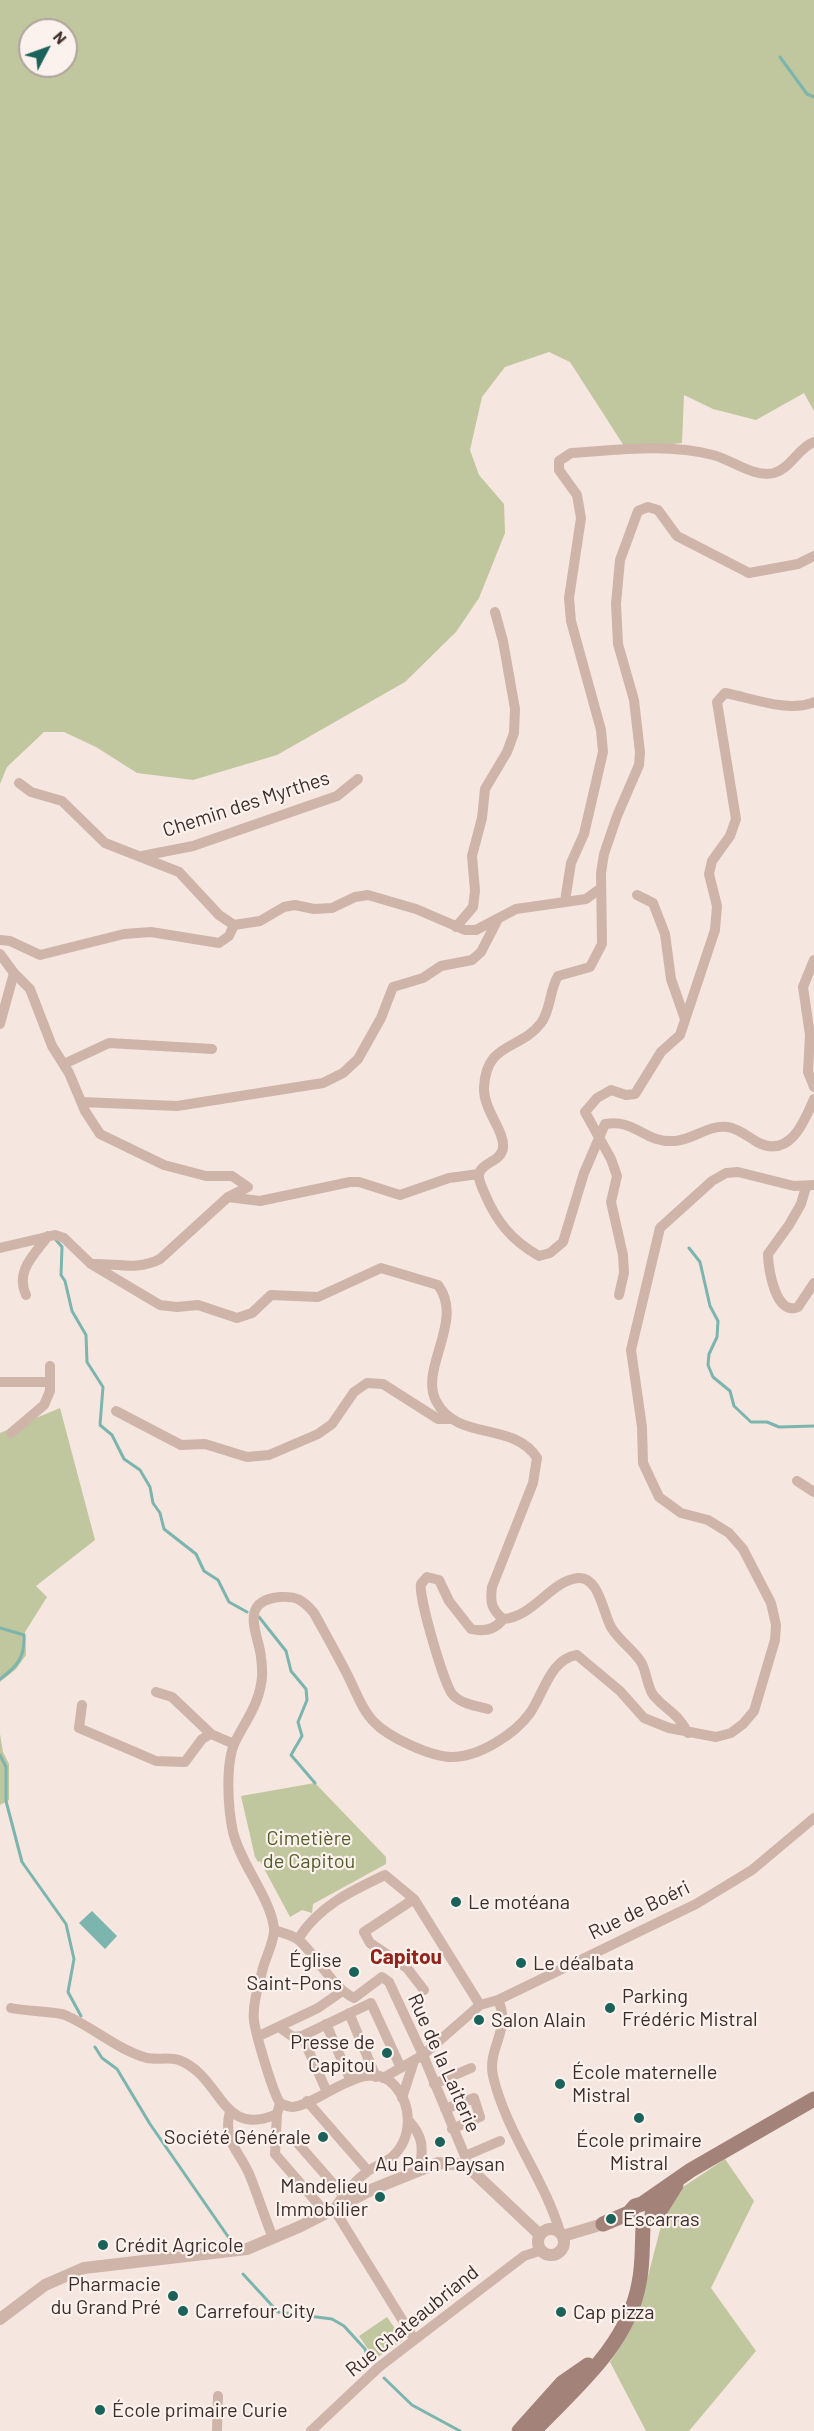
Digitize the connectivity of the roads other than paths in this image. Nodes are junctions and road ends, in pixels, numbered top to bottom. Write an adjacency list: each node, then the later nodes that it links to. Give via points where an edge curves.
1 (814, 442): 10 (street, via 775,472 760,473 713,455 661,450 570,453 559,461 559,470 576,495 581,518 569,598 571,621 601,730 603,752 584,834 570,863)
2 (814, 556): 8 (street, via 798,564 749,573 677,536 658,510 648,507 638,511 620,560 616,604 618,644 634,700 639,765 604,854)
3 (495, 612): 13 (street, via 515,709 514,733 485,789 472,856 472,907)
4 (814, 702): 18 (street, via 786,705 725,693 717,702 736,819 730,836 712,861 709,874 717,906 715,930)
5 (358, 779): 7 (street, Chemin des Myrthes, via 337,796 193,846)
6 (19, 783): 7 (street, via 31,792 62,801 105,843)
7 (141, 856): 12 (street, via 179,872 219,915)
8 (601, 888): 10 (street, via 586,898); 26 (street, via 602,944 590,967 558,976 540,1025 492,1058 484,1089 487,1109 503,1149)
9 (637, 895): 18 (street, via 650,900 661,924 671,979)
10 (565, 901): 11 (street, via 516,909)
11 (498, 918): 13 (street, via 476,930); 24 (street, via 481,952 472,960 441,966 423,978 393,987 358,1059 333,1079 177,1106)
12 (234, 925): 13 (street, via 260,921 295,905 332,908 368,895 416,909); 14 (street, via 229,936 219,943 151,932 123,934 40,955)
13 (456, 927)
14 (0, 940)
15 (0, 954): 17 (street)
16 (814, 960): 22 (street, via 803,987 810,1035 808,1072)
17 (14, 973): 19 (street); 21 (street, via 30,989 52,1046)
18 (685, 1019): 25 (street, via 680,1035 661,1052 635,1094 611,1090 585,1112)
19 (0, 1024)
20 (212, 1049): 21 (street, via 116,1042)
21 (64, 1064): 24 (street)
22 (814, 1087)
23 (814, 1100): 25 (street, via 800,1131 779,1146 763,1145 729,1126 677,1141 655,1140 622,1121 605,1124)
24 (82, 1102): 28 (street, via 92,1124 108,1139 178,1170 232,1176 248,1187)
25 (598, 1136): 26 (street, via 563,1242 550,1253 539,1256 506,1232 493,1215); 34 (street, via 617,1176 611,1202 623,1255)
26 (479, 1174): 28 (street, via 449,1178 400,1195 350,1182 260,1201)
27 (810, 1186): 32 (street, via 768,1254 768,1261 778,1299 787,1309 798,1307); 47 (street, via 726,1173 660,1228 631,1350 643,1463 659,1497 681,1513 708,1520 729,1533 742,1549 771,1604 776,1625 754,1711 743,1724 716,1737)
28 (228, 1197): 31 (street, via 150,1265)
29 (48, 1236): 30 (street); 31 (street, via 64,1238); 33 (street, via 23,1271 21,1283)
30 (0, 1248)
31 (91, 1264): 39 (street, via 160,1305 198,1305 237,1318 252,1312 271,1295 318,1297 381,1268 438,1285 445,1301 446,1325 433,1385 435,1399)
32 (814, 1283)
33 (26, 1295)
34 (619, 1295)
35 (50, 1365): 37 (street)
36 (0, 1382): 37 (street)
37 (50, 1382): 40 (street, via 44,1405)
38 (116, 1411): 39 (street, via 181,1444 205,1444 247,1458 269,1455 318,1434 332,1424 354,1392 367,1383 383,1384 438,1419)
39 (450, 1419): 43 (street, via 525,1443 537,1458 533,1483 492,1587 493,1611)
40 (11, 1433)
41 (797, 1481): 42 (street)
42 (814, 1492)
43 (503, 1619): 46 (street, via 497,1627 471,1629 449,1601 440,1580 428,1577 421,1584 423,1605 448,1687 460,1700); 47 (street, via 524,1613 565,1582 585,1578 594,1584 611,1628 640,1661 652,1694 678,1715)
44 (156, 1692): 48 (street, via 172,1697)
45 (82, 1705): 48 (street, via 79,1728 156,1761 184,1762 202,1739)
46 (488, 1709)
47 (688, 1733): 49 (street, via 644,1718 577,1655 558,1664 531,1712 511,1732 466,1755 434,1754 393,1736 374,1722 314,1613 303,1600 293,1596 265,1601 252,1620 261,1655 261,1685 246,1725)
48 (211, 1734): 49 (street)
49 (234, 1744): 52 (street, via 228,1783 233,1832)
50 (814, 1818): 56 (street, Rue de Boéri, via 752,1870 696,1904)
51 (414, 1899): 53 (street, via 385,1875 324,1909); 54 (street, via 364,1932 370,1942 407,1968); 57 (street)
52 (274, 1930): 53 (street); 62 (street, via 255,2004 254,2021)
53 (298, 1939): 55 (street, via 334,1978)
54 (424, 1990)
55 (341, 1992): 61 (street); 64 (street, Rue de la Laiterie, via 354,1998 382,1977 389,1982)
56 (498, 2000): 57 (street, Rue de Boéri); 90 (street, via 504,2012 493,2074 515,2134)
57 (480, 2005): 64 (street, Rue de Boéri)
58 (11, 2008): 76 (street, via 63,2014 147,2058 178,2060 197,2072)
59 (349, 2013): 60 (street); 65 (street, via 371,2003); 67 (street)
60 (326, 2024): 63 (street); 68 (street)
61 (279, 2027): 62 (street); 63 (street, via 293,2037)
62 (259, 2036): 74 (street)
63 (302, 2036): 70 (street)
64 (419, 2058): 65 (street, Rue de Boéri); 69 (street, Rue de la Laiterie); 71 (street)
65 (401, 2068): 67 (street, Rue de Boéri)
66 (471, 2068): 69 (street)
67 (379, 2077): 68 (street, Rue de Boéri); 71 (street, via 395,2085)
68 (351, 2081): 70 (street, Rue de Boéri)
69 (434, 2084): 75 (street, Rue de la Laiterie)
70 (327, 2092): 73 (street, Rue de Boéri)
71 (402, 2098): 77 (street)
72 (814, 2099): 85 (main road, via 691,2170 661,2209)
73 (307, 2101): 74 (street, Rue de Boéri); 83 (street)
74 (279, 2109): 76 (street, Rue de Boéri, via 259,2122 240,2119); 86 (street, via 275,2154)
75 (445, 2109): 78 (street, Rue de la Laiterie); 78 (street, via 474,2098 480,2116)
76 (230, 2111): 92 (street, via 227,2123 233,2149 249,2173)
77 (408, 2120): 82 (street, via 419,2131 423,2143); 83 (street, via 405,2143 391,2159)
78 (452, 2129): 81 (street, Rue de la Laiterie)
79 (294, 2139): 84 (street)
80 (500, 2141): 81 (street)
81 (465, 2161): 82 (street); 91 (street)
82 (420, 2169): 86 (street)
83 (368, 2171): 84 (street)
84 (343, 2194): 86 (street)
85 (647, 2209): 87 (main road, via 635,2206); 89 (main road, via 650,2224)
86 (330, 2211): 92 (street); 95 (street)
87 (629, 2213): 88 (main road); 89 (main road, via 632,2224)
88 (603, 2224): 90 (street)
89 (643, 2228): 96 (main road, via 640,2281 624,2327)
90 (562, 2234): 91 (street, via 549,2229); 93 (street, via 564,2244 560,2251 552,2254)
91 (540, 2235): 93 (street)
92 (273, 2238): 94 (street, via 247,2249 84,2268 45,2285)
93 (542, 2250): 95 (street, Rue Chateaubriand, via 524,2256)
94 (0, 2319)
95 (414, 2339): 99 (street, Rue Chateaubriand)
96 (602, 2359): 100 (main road, via 562,2383); 101 (main road)
97 (218, 2396): 98 (street)
98 (217, 2431)
99 (311, 2431)
100 (519, 2431)
101 (534, 2431)

